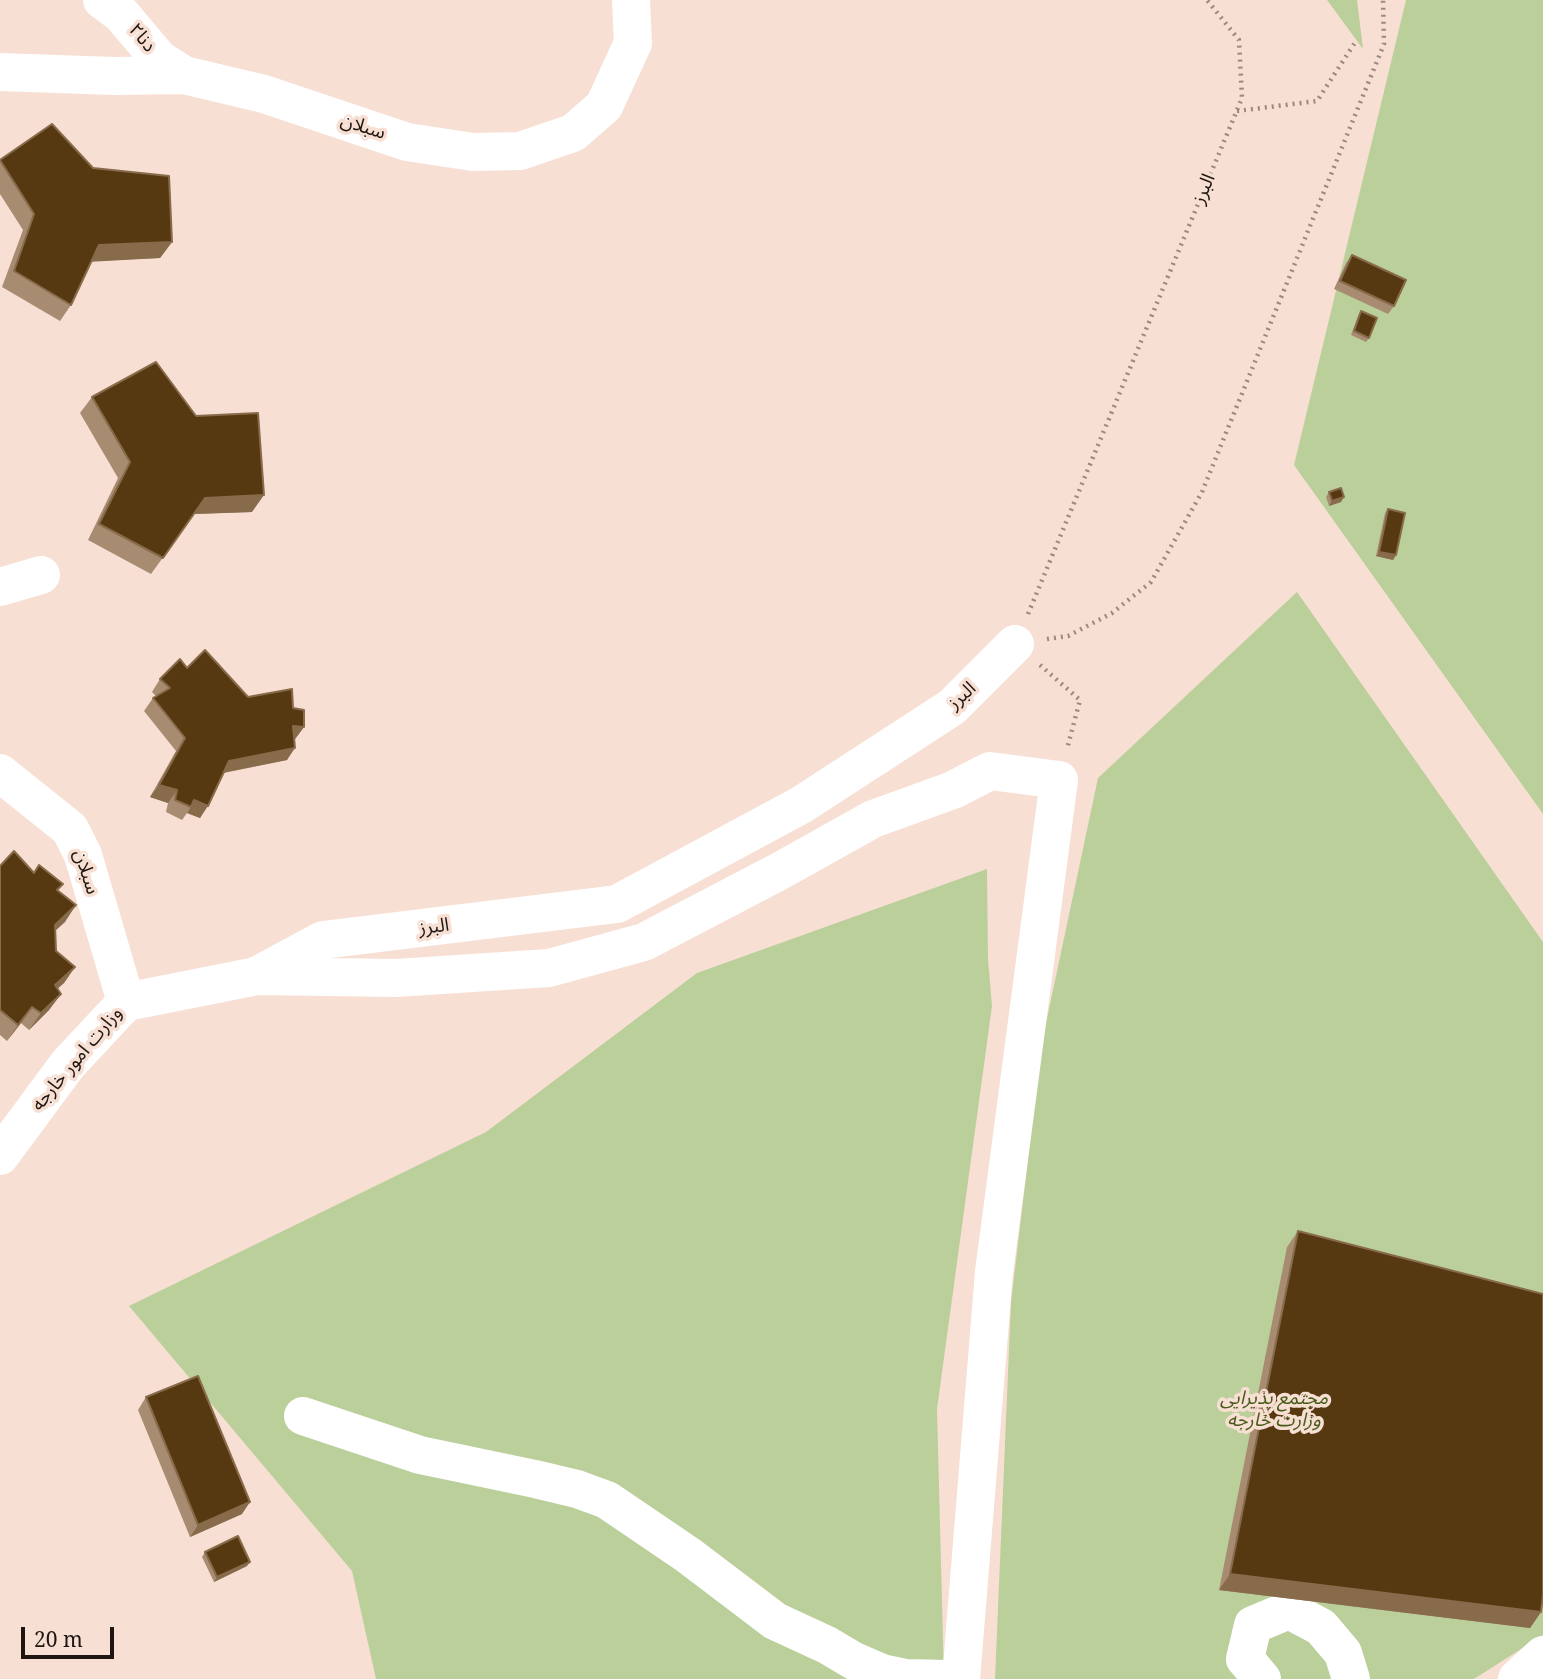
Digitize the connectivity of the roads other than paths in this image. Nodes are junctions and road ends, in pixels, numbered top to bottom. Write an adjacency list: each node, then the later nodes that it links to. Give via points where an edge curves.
1 (102, 0): 4 (street, دنا۲, via 121,14 159,59)
2 (631, 0): 4 (street, سبلان, via 633,43 604,106 573,133 520,151 473,152 407,142 264,94)
3 (0, 72): 4 (street, سبلان)
4 (184, 75)
5 (41, 575): 6 (street)
6 (0, 587)
7 (1015, 644): 9 (street, البرز, via 941,714 801,805 617,904 323,940)
8 (0, 774): 10 (street, سبلان, via 70,829 83,855)
9 (257, 976): 10 (street, وزارت امور خارجه); 15 (street, via 396,978 549,968 644,942 873,819 953,790 990,771 1059,780 994,1272)
10 (125, 1002): 11 (street, وزارت امور خارجه, via 68,1064)
11 (0, 1156)
12 (303, 1416): 14 (street, via 420,1455 577,1489 607,1500 775,1620 882,1673)
13 (1543, 1655): 18 (street)
14 (948, 1679)
15 (961, 1679)
16 (1262, 1679): 17 (street, via 1245,1660 1253,1625 1289,1610 1321,1627 1343,1653)
17 (1351, 1679)
18 (1517, 1679)

